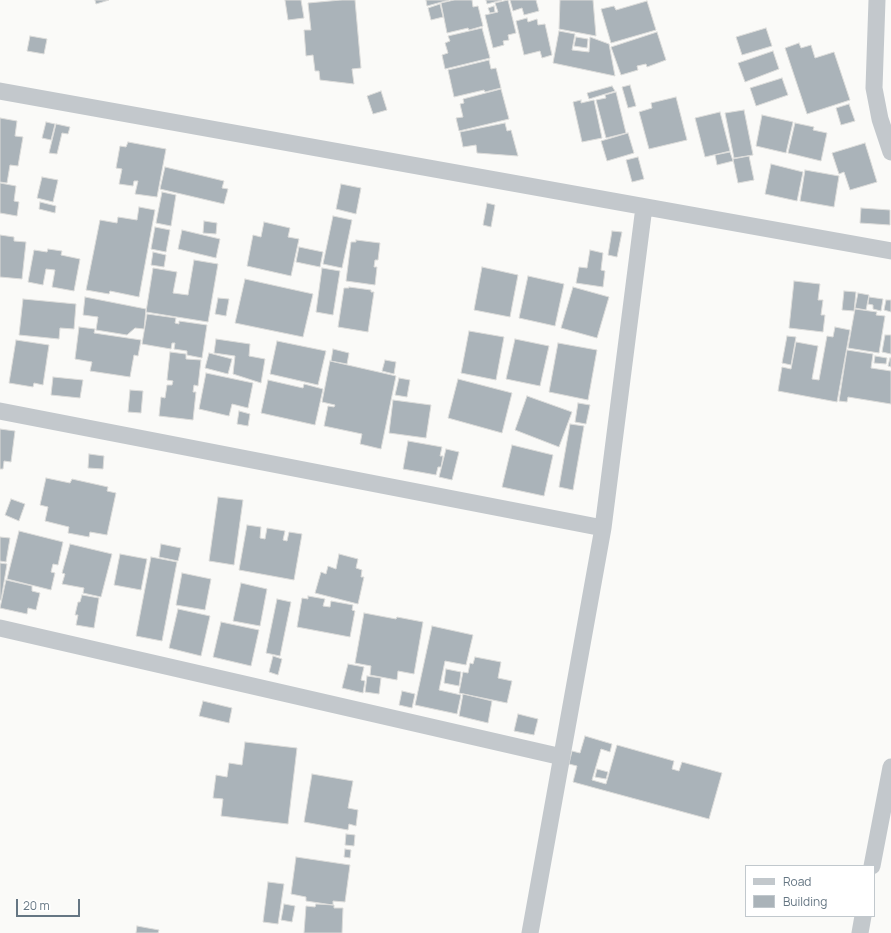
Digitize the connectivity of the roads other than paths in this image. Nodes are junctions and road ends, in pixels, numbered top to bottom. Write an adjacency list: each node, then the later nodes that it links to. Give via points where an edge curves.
1 (876, 0): 3 (street, via 874,88 880,119)
2 (0, 91): 4 (street)
3 (891, 152)
4 (644, 207): 5 (street); 7 (street)
5 (891, 251)
6 (0, 411): 7 (street)
7 (603, 528): 9 (street)
8 (0, 628): 9 (street)
9 (562, 757): 13 (street)
10 (891, 767): 11 (street)
11 (872, 865)
12 (863, 917): 14 (street)
13 (530, 933)
14 (860, 933)

